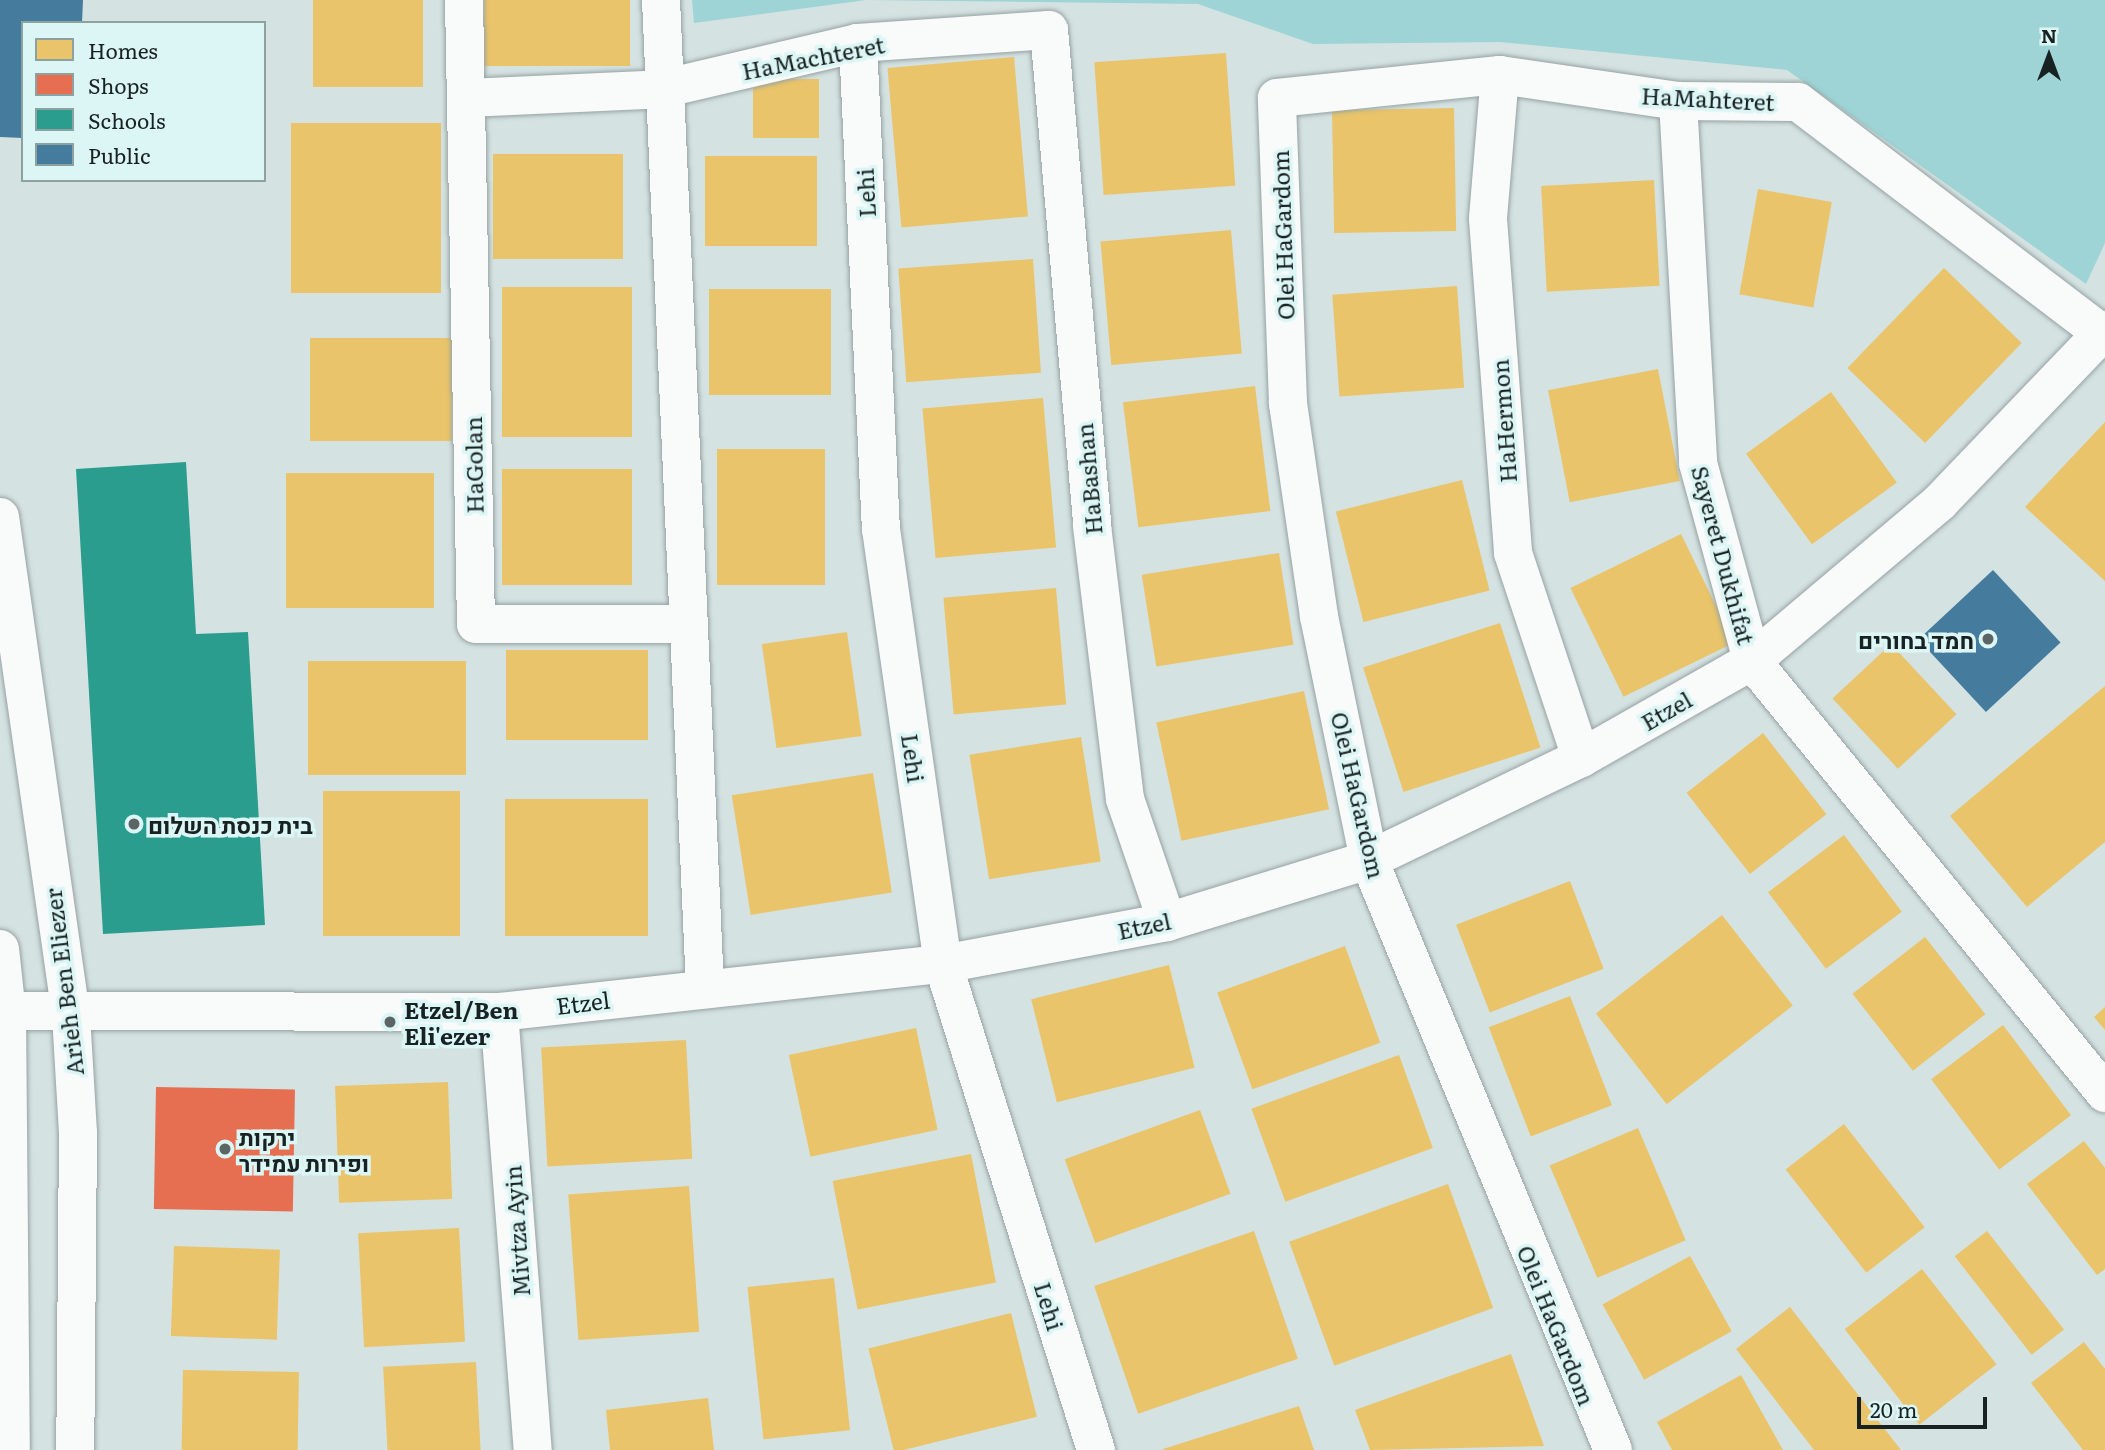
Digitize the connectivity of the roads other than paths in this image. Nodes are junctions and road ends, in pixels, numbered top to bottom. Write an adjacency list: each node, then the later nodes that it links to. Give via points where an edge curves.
1 (464, 0): 7 (street, HaGolan)
2 (661, 0): 6 (street)
3 (1049, 30): 4 (street, HaMachteret); 16 (street, HaBashan, via 1092,526 1125,799)
4 (858, 43): 6 (street, HaMachteret); 18 (street, Lehi, via 881,529)
5 (1500, 75): 8 (street, HaMahteret); 9 (street, HaMahteret); 14 (street, HaHermon, via 1488,219 1513,553)
6 (662, 89): 7 (street); 12 (street)
7 (467, 98): 12 (street, HaGolan, via 476,624)
8 (1277, 98): 15 (street, Olei HaGardom, via 1288,402 1319,616)
9 (1678, 101): 10 (street, HaMahteret, via 1798,102); 13 (street, Sayeret Dukhifat, via 1698,463)
10 (2104, 333): 13 (street, Etzel, via 1940,502)
11 (0, 517): 22 (street, Arieh Ben Eliezer)
12 (684, 624): 19 (street)
13 (1752, 661): 14 (street, Etzel); 23 (street, Sayeret Dukhifat)
14 (1581, 758): 15 (street, Etzel)
15 (1369, 860): 16 (street, Etzel); 28 (street, Olei HaGardom)
16 (1167, 922): 18 (street, Etzel)
17 (0, 949): 20 (street)
18 (943, 964): 19 (street, Etzel); 27 (street, Lehi)
19 (705, 987): 21 (street, Etzel)
20 (4, 1012): 22 (street, Etzel); 24 (street)
21 (499, 1012): 22 (street, Etzel); 26 (street, Mivtza Ayin)
22 (71, 1014): 25 (street, Arieh Ben Eliezer, via 78,1133)
23 (2105, 1093)
24 (11, 1450)
25 (75, 1450)
26 (533, 1450)
27 (1096, 1450)
28 (1613, 1450)

